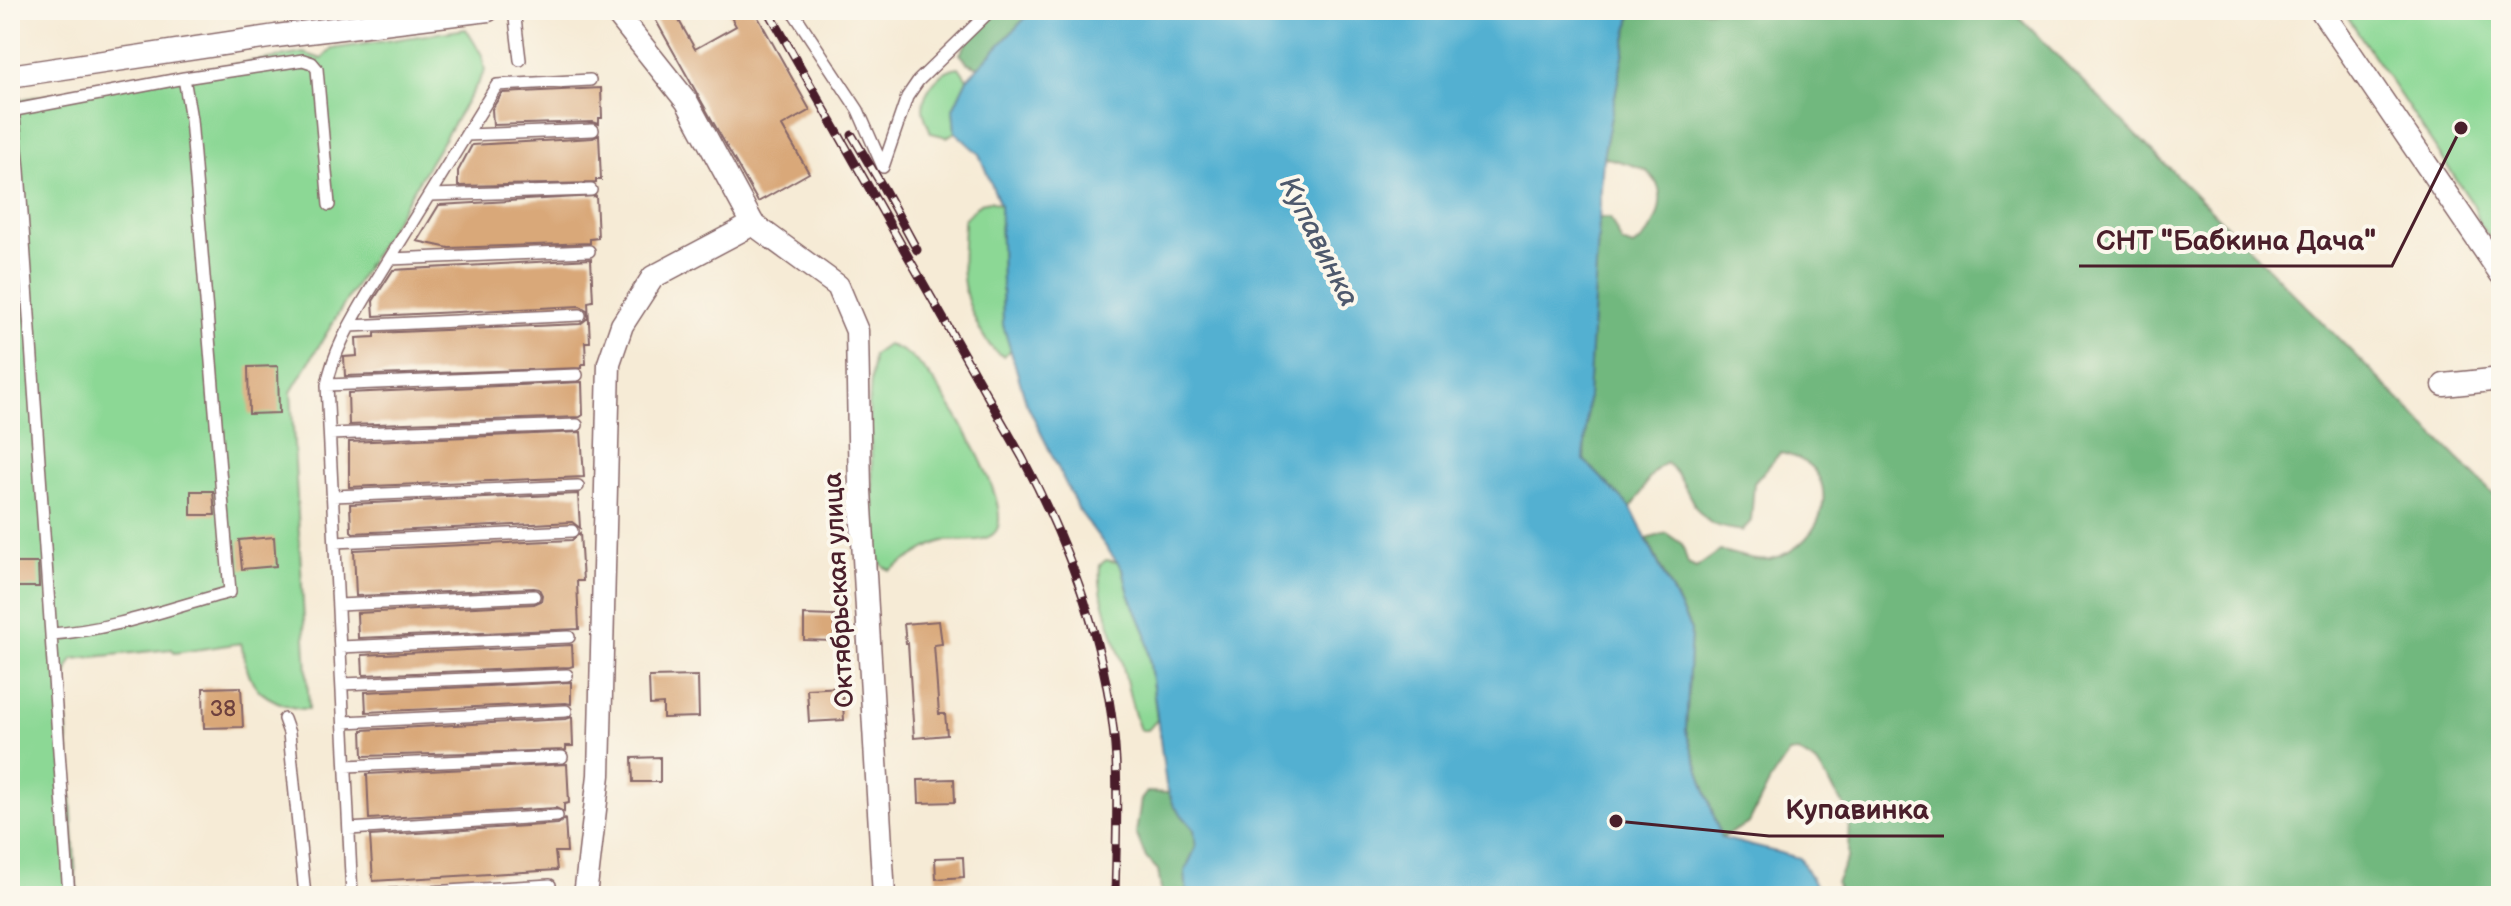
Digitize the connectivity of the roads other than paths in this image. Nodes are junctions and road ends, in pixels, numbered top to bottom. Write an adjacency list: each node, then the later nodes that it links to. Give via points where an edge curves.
1 (121, 10): 2 (lane)
2 (143, 10)
3 (488, 10): 9 (street)
4 (514, 10): 10 (lane)
5 (614, 10): 20 (street, via 687,102)
6 (792, 10): 7 (lane, via 858,110 883,167 907,97 918,81)
7 (991, 10)
8 (2321, 10): 23 (street)
9 (378, 15): 11 (street)
10 (520, 60)
11 (10, 76): 14 (lane)
12 (184, 78): 14 (lane); 19 (lane, via 303,60 312,63 317,69); 38 (lane, via 230,592 121,624)
13 (590, 80): 16 (lane, via 497,85)
14 (12, 111): 38 (lane)
15 (593, 130): 16 (lane)
16 (467, 135): 18 (lane)
17 (591, 190): 18 (lane)
18 (431, 195): 22 (lane)
19 (329, 205)
20 (753, 224): 55 (street, via 653,277 622,325 609,363 599,775); 56 (street, Октябрьская улица, via 838,286 857,331 860,490)
21 (589, 251): 22 (lane)
22 (390, 259): 25 (lane)
23 (2501, 274)
24 (580, 315): 25 (lane)
25 (350, 326): 28 (lane)
26 (577, 375): 28 (lane)
27 (2501, 379): 29 (street)
28 (327, 385): 31 (lane)
29 (2444, 385)
30 (577, 425): 31 (lane)
31 (330, 434): 33 (lane)
32 (578, 486): 33 (lane)
33 (333, 496): 35 (lane)
34 (572, 531): 35 (lane)
35 (335, 542): 37 (lane)
36 (534, 596): 37 (lane)
37 (338, 605): 40 (lane)
38 (52, 634): 51 (lane)
39 (569, 637): 40 (lane)
40 (340, 647): 42 (lane)
41 (567, 675): 42 (lane)
42 (342, 684): 45 (lane)
43 (566, 711): 45 (lane)
44 (284, 719): 52 (lane)
45 (344, 722): 47 (lane)
46 (562, 757): 47 (lane)
47 (346, 766): 49 (lane)
48 (557, 816): 49 (lane)
49 (349, 829): 53 (lane)
50 (550, 885): 54 (lane)
51 (69, 896)
52 (305, 896)
53 (352, 896)
54 (362, 896)
55 (585, 896)
56 (884, 896)

